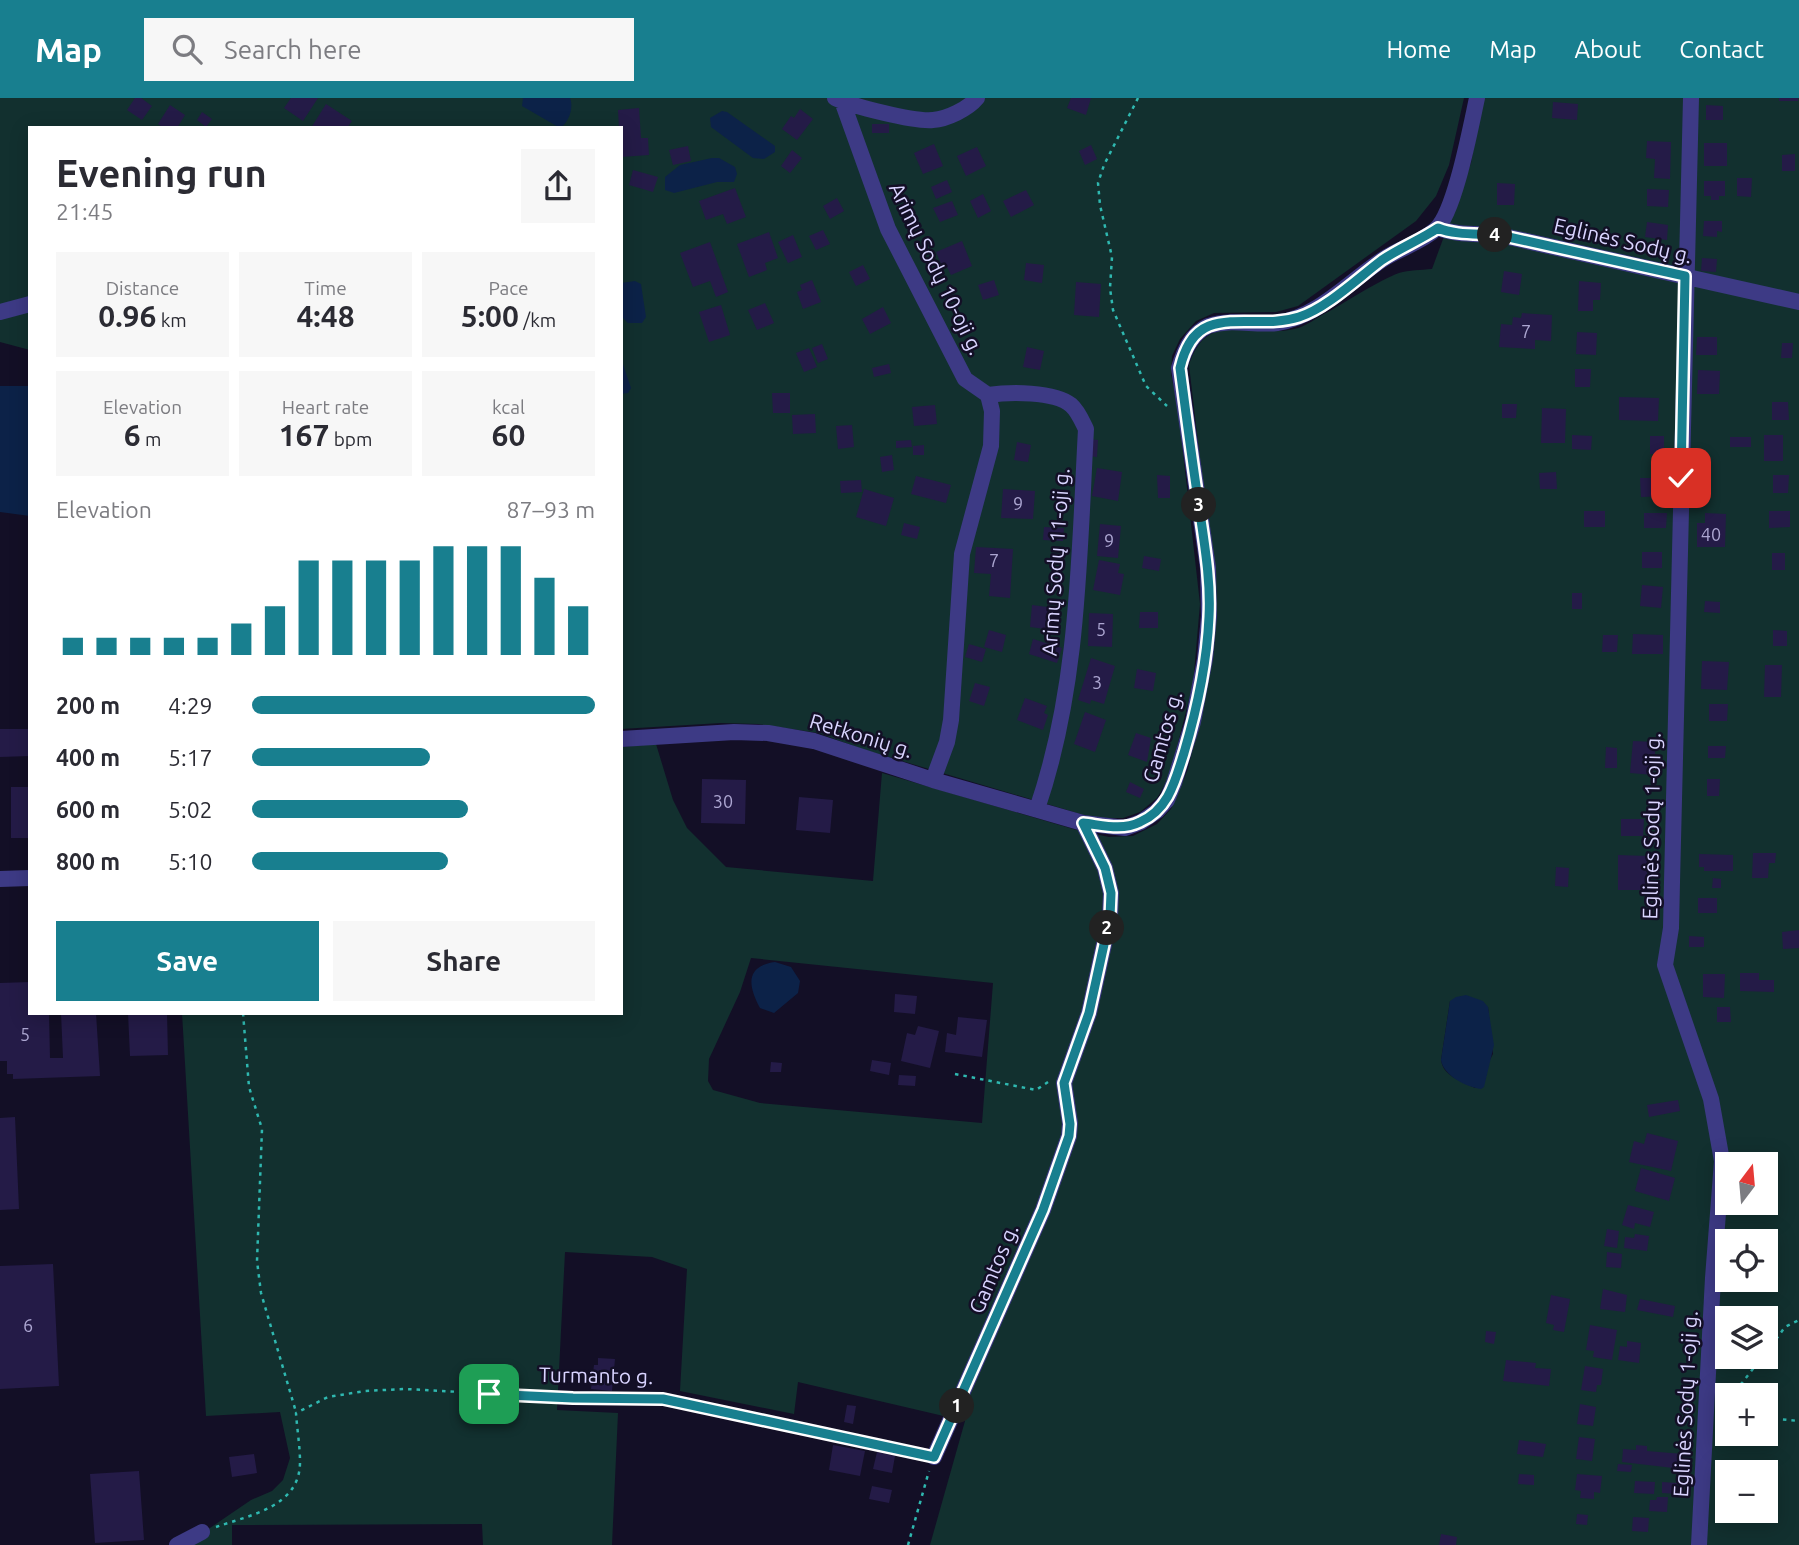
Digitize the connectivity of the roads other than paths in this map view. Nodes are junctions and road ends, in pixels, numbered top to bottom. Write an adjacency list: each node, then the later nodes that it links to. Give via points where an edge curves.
1 (977, 98): 4 (street, via 933,120)
2 (1477, 98): 5 (street, via 1453,197)
3 (1691, 98): 6 (street, Eglinės Sodų 1-oji g.)
4 (838, 99): 10 (street, Arimų Sodų 10-oji g., via 894,240 965,379)
5 (1438, 228): 6 (street, Eglinės Sodų g., via 1450,233 1504,236); 14 (street, Gamtos g., via 1385,258 1301,317 1275,323 1230,322 1207,327 1193,337 1180,368 1208,568 1209,616 1193,722 1174,783 1157,811 1125,828)
6 (1685, 276): 7 (street, Eglinės Sodų g.); 20 (street, Eglinės Sodų 1-oji g., via 1671,928 1665,965 1711,1099 1722,1161)
7 (1799, 302)
8 (28, 305): 9 (street)
9 (0, 312)
10 (988, 394): 12 (street, via 991,446 962,554 951,720); 13 (street, Arimų Sodų 11-oji g., via 1059,397 1073,407 1086,429 1074,643 1051,767)
11 (623, 739): 12 (street, Retkonių g., via 768,733 814,741)
12 (933, 780): 13 (street, Retkonių g.)
13 (1037, 809): 14 (street, Retkonių g.)
14 (1083, 823): 17 (street, Gamtos g., via 1105,868 1110,917 1089,1013 1064,1083 1069,1136 1043,1210)
15 (28, 878): 16 (street)
16 (0, 879)
17 (934, 1457)
18 (201, 1532): 19 (street)
19 (177, 1545)
20 (1699, 1545)

